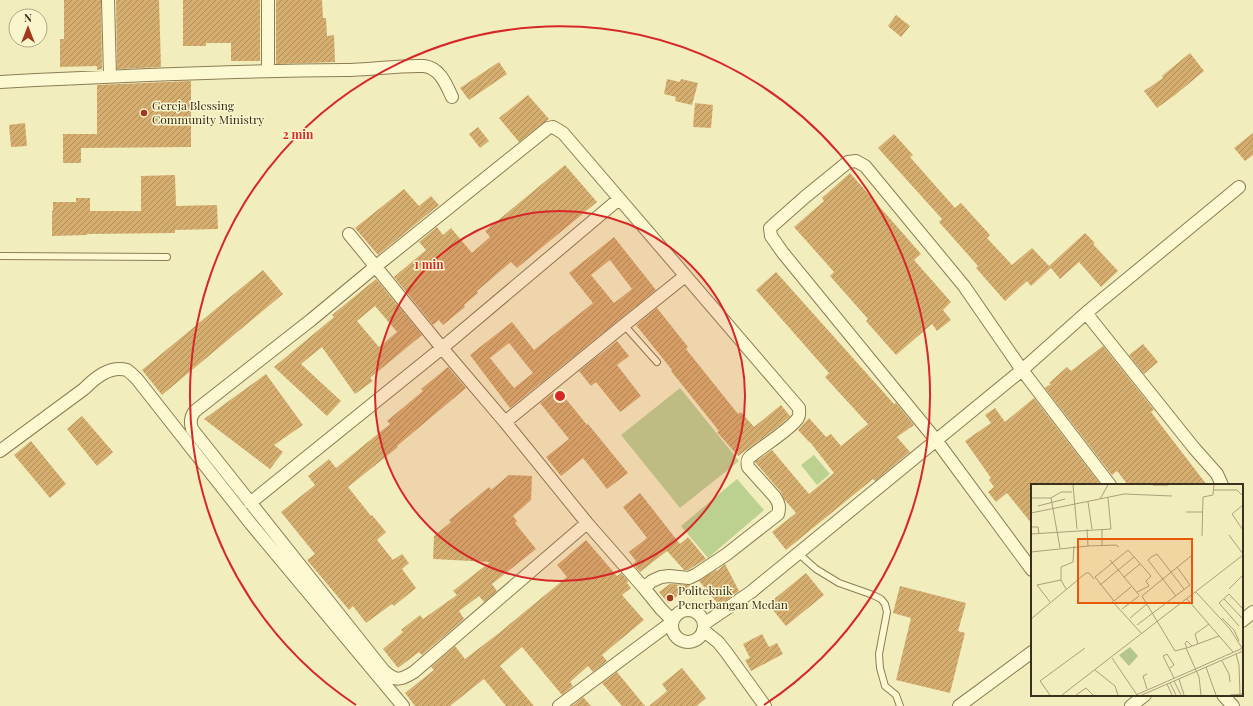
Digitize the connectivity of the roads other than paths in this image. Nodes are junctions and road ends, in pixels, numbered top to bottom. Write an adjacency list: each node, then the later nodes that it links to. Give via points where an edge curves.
1 (108, 0): 4 (street)
2 (268, 0): 3 (street)
3 (268, 71): 4 (street); 6 (street, via 424,66 433,68 440,75)
4 (110, 76): 5 (street)
5 (0, 82)
6 (452, 97)
7 (1239, 187): 14 (street)
8 (619, 199): 12 (street, via 563,133 553,126); 13 (street); 16 (street)
9 (349, 234): 12 (street)
10 (0, 256): 11 (lane)
11 (167, 257)
12 (375, 267): 16 (street); 24 (street, via 192,414 192,429)
13 (685, 276): 15 (street); 28 (street, via 799,408 799,414 790,426 751,456 747,463 775,498 780,508 778,514 727,554 689,578 661,577 652,580)
14 (1086, 313): 18 (street); 23 (street, via 1217,474)
15 (624, 325): 17 (lane); 19 (street)
16 (442, 348): 19 (street); 24 (street)
17 (657, 362)
18 (1022, 370): 20 (street); 20 (street, via 964,286 865,166 856,160 848,162 811,192 770,228 771,236); 22 (street)
19 (505, 422): 25 (street)
20 (936, 440): 26 (street); 27 (street)
21 (0, 451): 36 (street, via 96,377 113,369 128,371 251,524)
22 (1109, 484)
23 (1222, 484)
24 (250, 503): 25 (street, via 384,670 390,677 397,679 414,672)
25 (587, 523): 28 (street)
26 (798, 553): 32 (street); 39 (lane, via 816,569 839,583 873,595 885,604 887,612 879,654 880,668 885,686 896,695)
27 (1031, 569)
28 (644, 588): 31 (street)
29 (1253, 612): 30 (street)
30 (1243, 620)
31 (672, 621): 32 (street, via 679,613 691,610 701,617); 32 (street, via 675,635 686,641 698,638); 37 (street)
32 (703, 627): 38 (street, via 726,652)
33 (1031, 653): 40 (street)
34 (1144, 696): 41 (street)
35 (1225, 696): 42 (street)
36 (403, 706)
37 (559, 706)
38 (765, 706)
39 (900, 706)
40 (959, 706)
41 (1131, 706)
42 (1233, 706)

